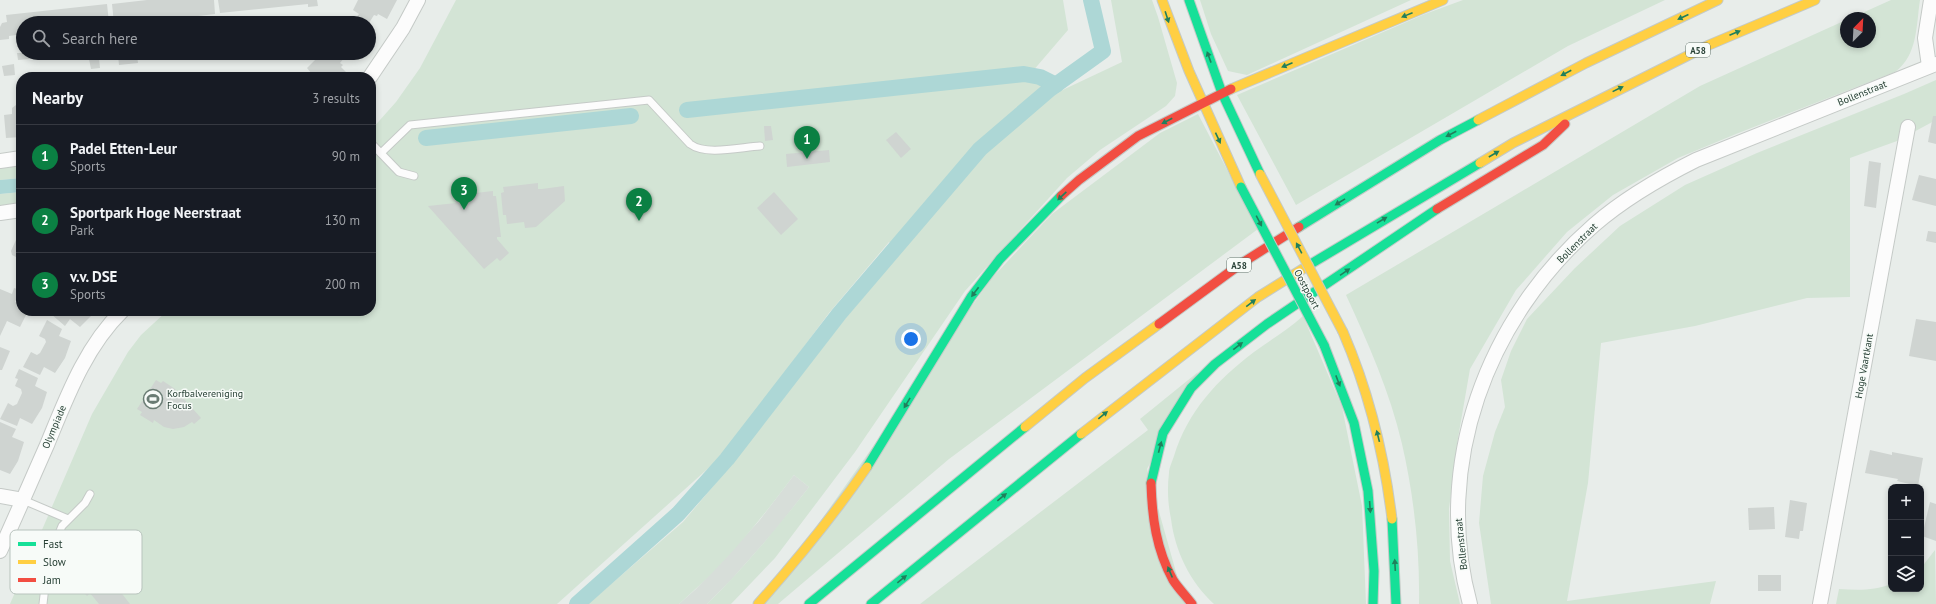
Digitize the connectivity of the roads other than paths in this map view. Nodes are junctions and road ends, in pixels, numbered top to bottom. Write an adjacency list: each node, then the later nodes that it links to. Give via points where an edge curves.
1 (418, 0): 9 (street, via 403,28)
2 (1162, 0): 11 (main road, Oostpoort, one-way to 11, via 1172,33)
3 (1189, 0): 10 (main road, Oostpoort, one-way to 3)
4 (1443, 0): 10 (main road, one-way to 10)
5 (1718, 0): 32 (main road, A58, one-way to 32, via 1586,63 1440,140 1242,263 1085,378)
6 (1816, 0): 12 (main road, A58, one-way to 6, via 1709,45)
7 (1931, 0): 8 (street, via 1925,44)
8 (1932, 65): 37 (street, Bollenstraat, via 1696,160 1670,173 1624,201 1594,224 1542,280 1504,334 1470,418 1459,479 1458,513 1459,546)
9 (373, 72)
10 (1222, 93): 11 (main road); 36 (main road, Oostpoort, one-way to 10, bridge, via 1393,530 1384,461 1352,351 1260,174)
11 (1202, 103): 31 (main road, one-way to 31, via 1138,136 1079,180 1044,212 1000,259 971,297 882,445 846,498); 35 (main road, Oostpoort, one-way to 35, bridge, via 1241,187 1324,345 1354,423 1368,491 1374,571)
12 (1583, 107): 33 (main road, A58, one-way to 12, via 1111,409 1258,297 1440,185); 34 (main road, A58, one-way to 12, via 1173,580 1156,539 1151,482 1164,433 1191,388 1215,364 1267,324 1442,206 1543,145)
13 (1908, 127): 38 (street, Hoge Vaartkant)
14 (760, 146): 16 (lane, via 698,149 690,144 649,100 410,125)
15 (376, 148): 16 (lane)
16 (381, 153): 19 (lane, via 398,172)
17 (16, 158): 18 (street)
18 (0, 160)
19 (414, 176)
20 (16, 211): 21 (street)
21 (0, 213)
22 (118, 316): 25 (street, Olympiade, via 82,366)
23 (90, 494): 26 (lane, via 85,503)
24 (0, 496): 25 (street)
25 (23, 500): 26 (lane); 28 (street, Olympiade)
26 (68, 519): 27 (lane)
27 (60, 530)
28 (0, 551)
29 (44, 594): 30 (lane)
30 (43, 604)
31 (758, 604)
32 (809, 604)
33 (871, 604)
34 (1192, 604)
35 (1373, 604)
36 (1396, 604)
37 (1470, 604)
38 (1820, 604)

